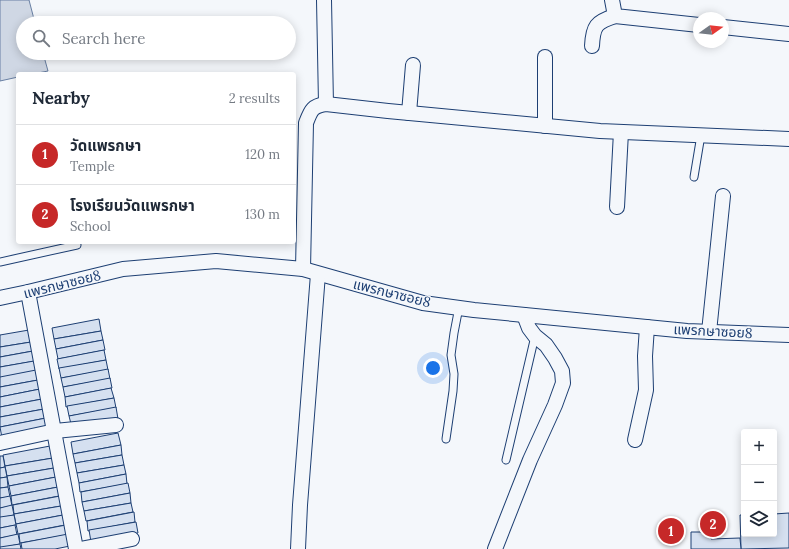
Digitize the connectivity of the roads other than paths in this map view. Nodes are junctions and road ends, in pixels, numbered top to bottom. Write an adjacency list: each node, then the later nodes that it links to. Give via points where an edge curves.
1 (324, 0): 10 (street)
2 (612, 0): 3 (street)
3 (614, 16): 4 (street); 7 (street, via 601,20 596,26 592,34)
4 (693, 24)
5 (729, 28): 6 (street)
6 (789, 34)
7 (592, 46)
8 (545, 57): 12 (street)
9 (413, 65): 11 (street)
10 (326, 104): 11 (street); 21 (street, via 315,106 306,123)
11 (409, 113): 12 (street)
12 (545, 126): 13 (street)
13 (621, 132): 14 (street); 18 (street)
14 (701, 135): 15 (street); 16 (lane)
15 (789, 139)
16 (694, 177)
17 (723, 196): 28 (street)
18 (618, 207)
19 (77, 245): 20 (lane)
20 (0, 262)
21 (303, 269): 22 (street, แพรกษาซอย8); 23 (street, แพรกษาซอย8, via 216,261 189,263 122,269)
22 (318, 274): 25 (street, แพรกษาซอย8, via 423,303); 40 (street)
23 (28, 292): 24 (street, แพรกษาซอย8); 32 (street)
24 (0, 298)
25 (459, 307): 26 (street, แพรกษาซอย8); 33 (lane, via 451,355 453,392)
26 (524, 315): 27 (street, แพรกษาซอย8); 30 (street)
27 (647, 327): 28 (street, แพรกษาซอย8); 34 (street, via 646,390)
28 (709, 332): 29 (street, แพรกษาซอย8)
29 (789, 335)
30 (535, 336): 36 (lane); 41 (street, via 546,345 555,358 562,370 563,383)
31 (116, 425): 32 (street)
32 (55, 431): 35 (street); 38 (street)
33 (446, 439)
34 (635, 440)
35 (0, 443)
36 (506, 460)
37 (132, 539): 39 (street)
38 (76, 549)
39 (80, 549)
40 (298, 549)
41 (495, 549)

